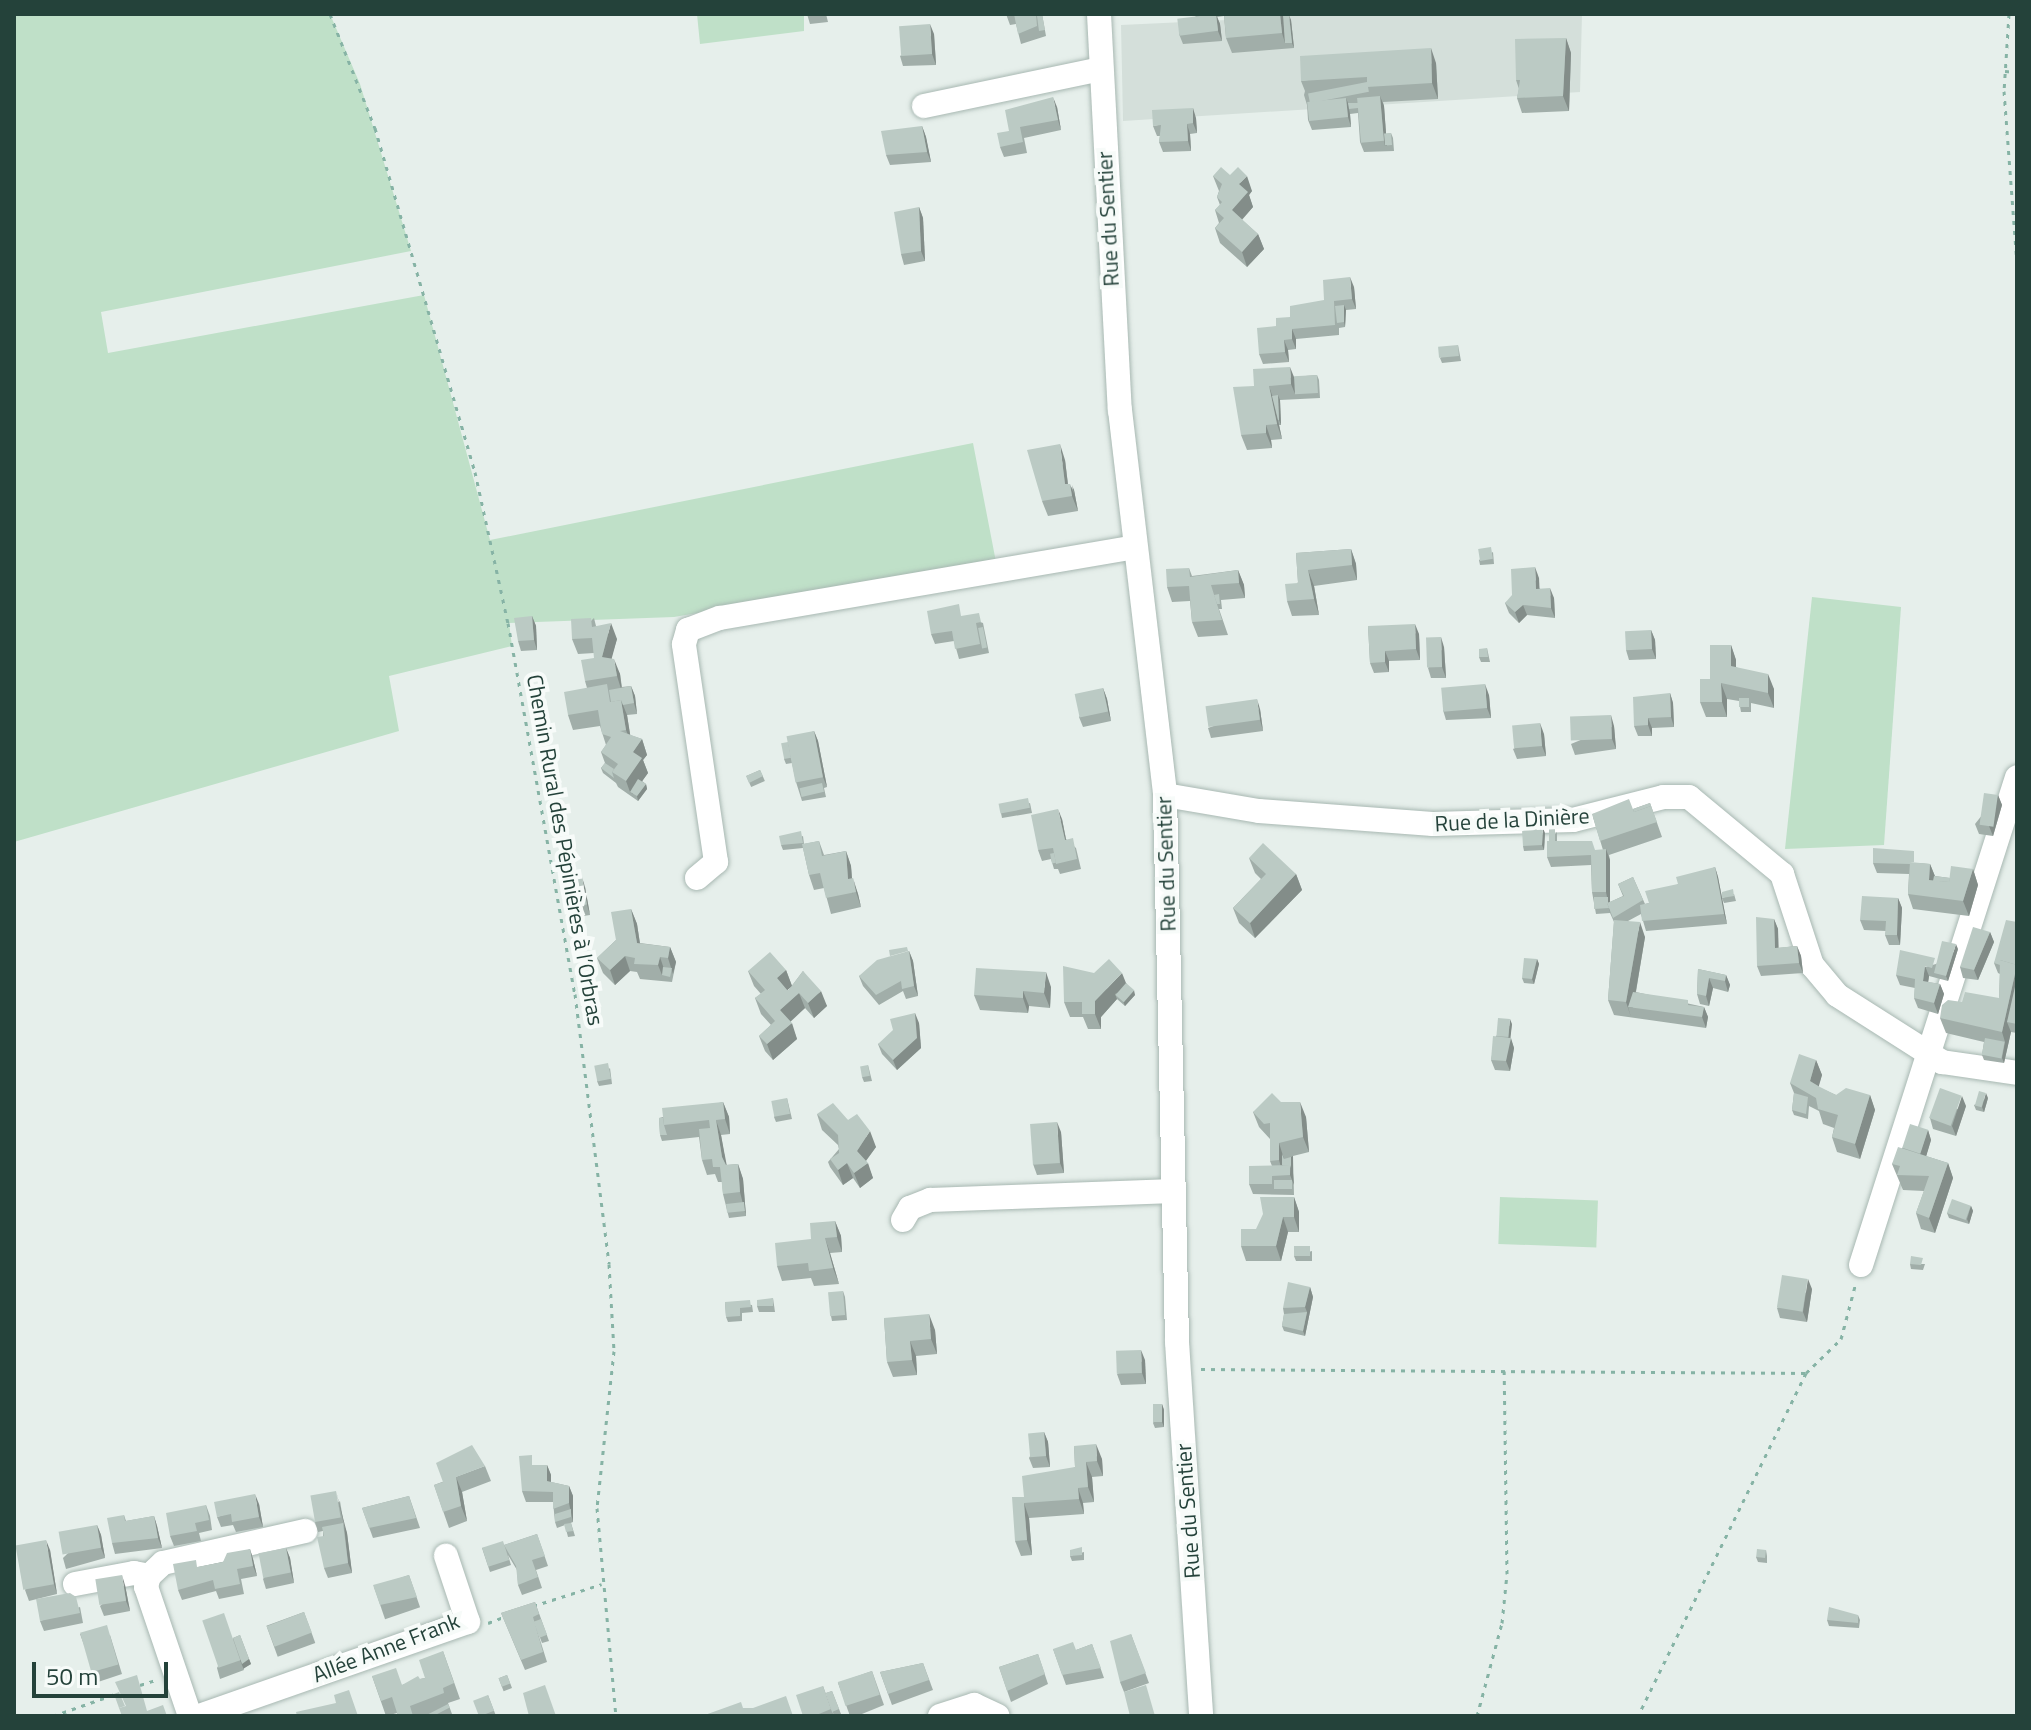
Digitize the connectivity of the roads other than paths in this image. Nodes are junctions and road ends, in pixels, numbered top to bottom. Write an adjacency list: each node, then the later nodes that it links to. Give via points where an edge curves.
1 (1099, 14): 2 (street, Rue du Sentier)
2 (1101, 69): 3 (street); 4 (street, Rue du Sentier, via 1109,260)
3 (924, 106)
4 (1134, 547): 6 (street, Rue du Sentier); 7 (street, via 709,620 688,630 684,644 716,862)
5 (2017, 777): 8 (street)
6 (1165, 795): 8 (street, Rue de la Dinière, via 1259,811 1433,824 1573,820 1663,797 1689,797 1782,874 1812,965 1826,986); 10 (street, Rue du Sentier)
7 (697, 878)
8 (1931, 1057): 9 (street, Rue de la Dinière); 12 (street)
9 (2017, 1073)
10 (1174, 1191): 11 (street, via 930,1200 910,1208); 21 (street, Rue du Sentier, via 1177,1342)
11 (903, 1220)
12 (1861, 1265)
13 (305, 1531): 15 (street, via 163,1563)
14 (446, 1556): 18 (street, Allée Anne Frank, via 468,1622)
15 (149, 1576): 16 (street, via 134,1573); 17 (street, via 146,1587)
16 (75, 1584)
17 (190, 1716)
18 (199, 1716)
19 (940, 1716): 20 (street, via 974,1705)
20 (998, 1716)
21 (1201, 1716)

